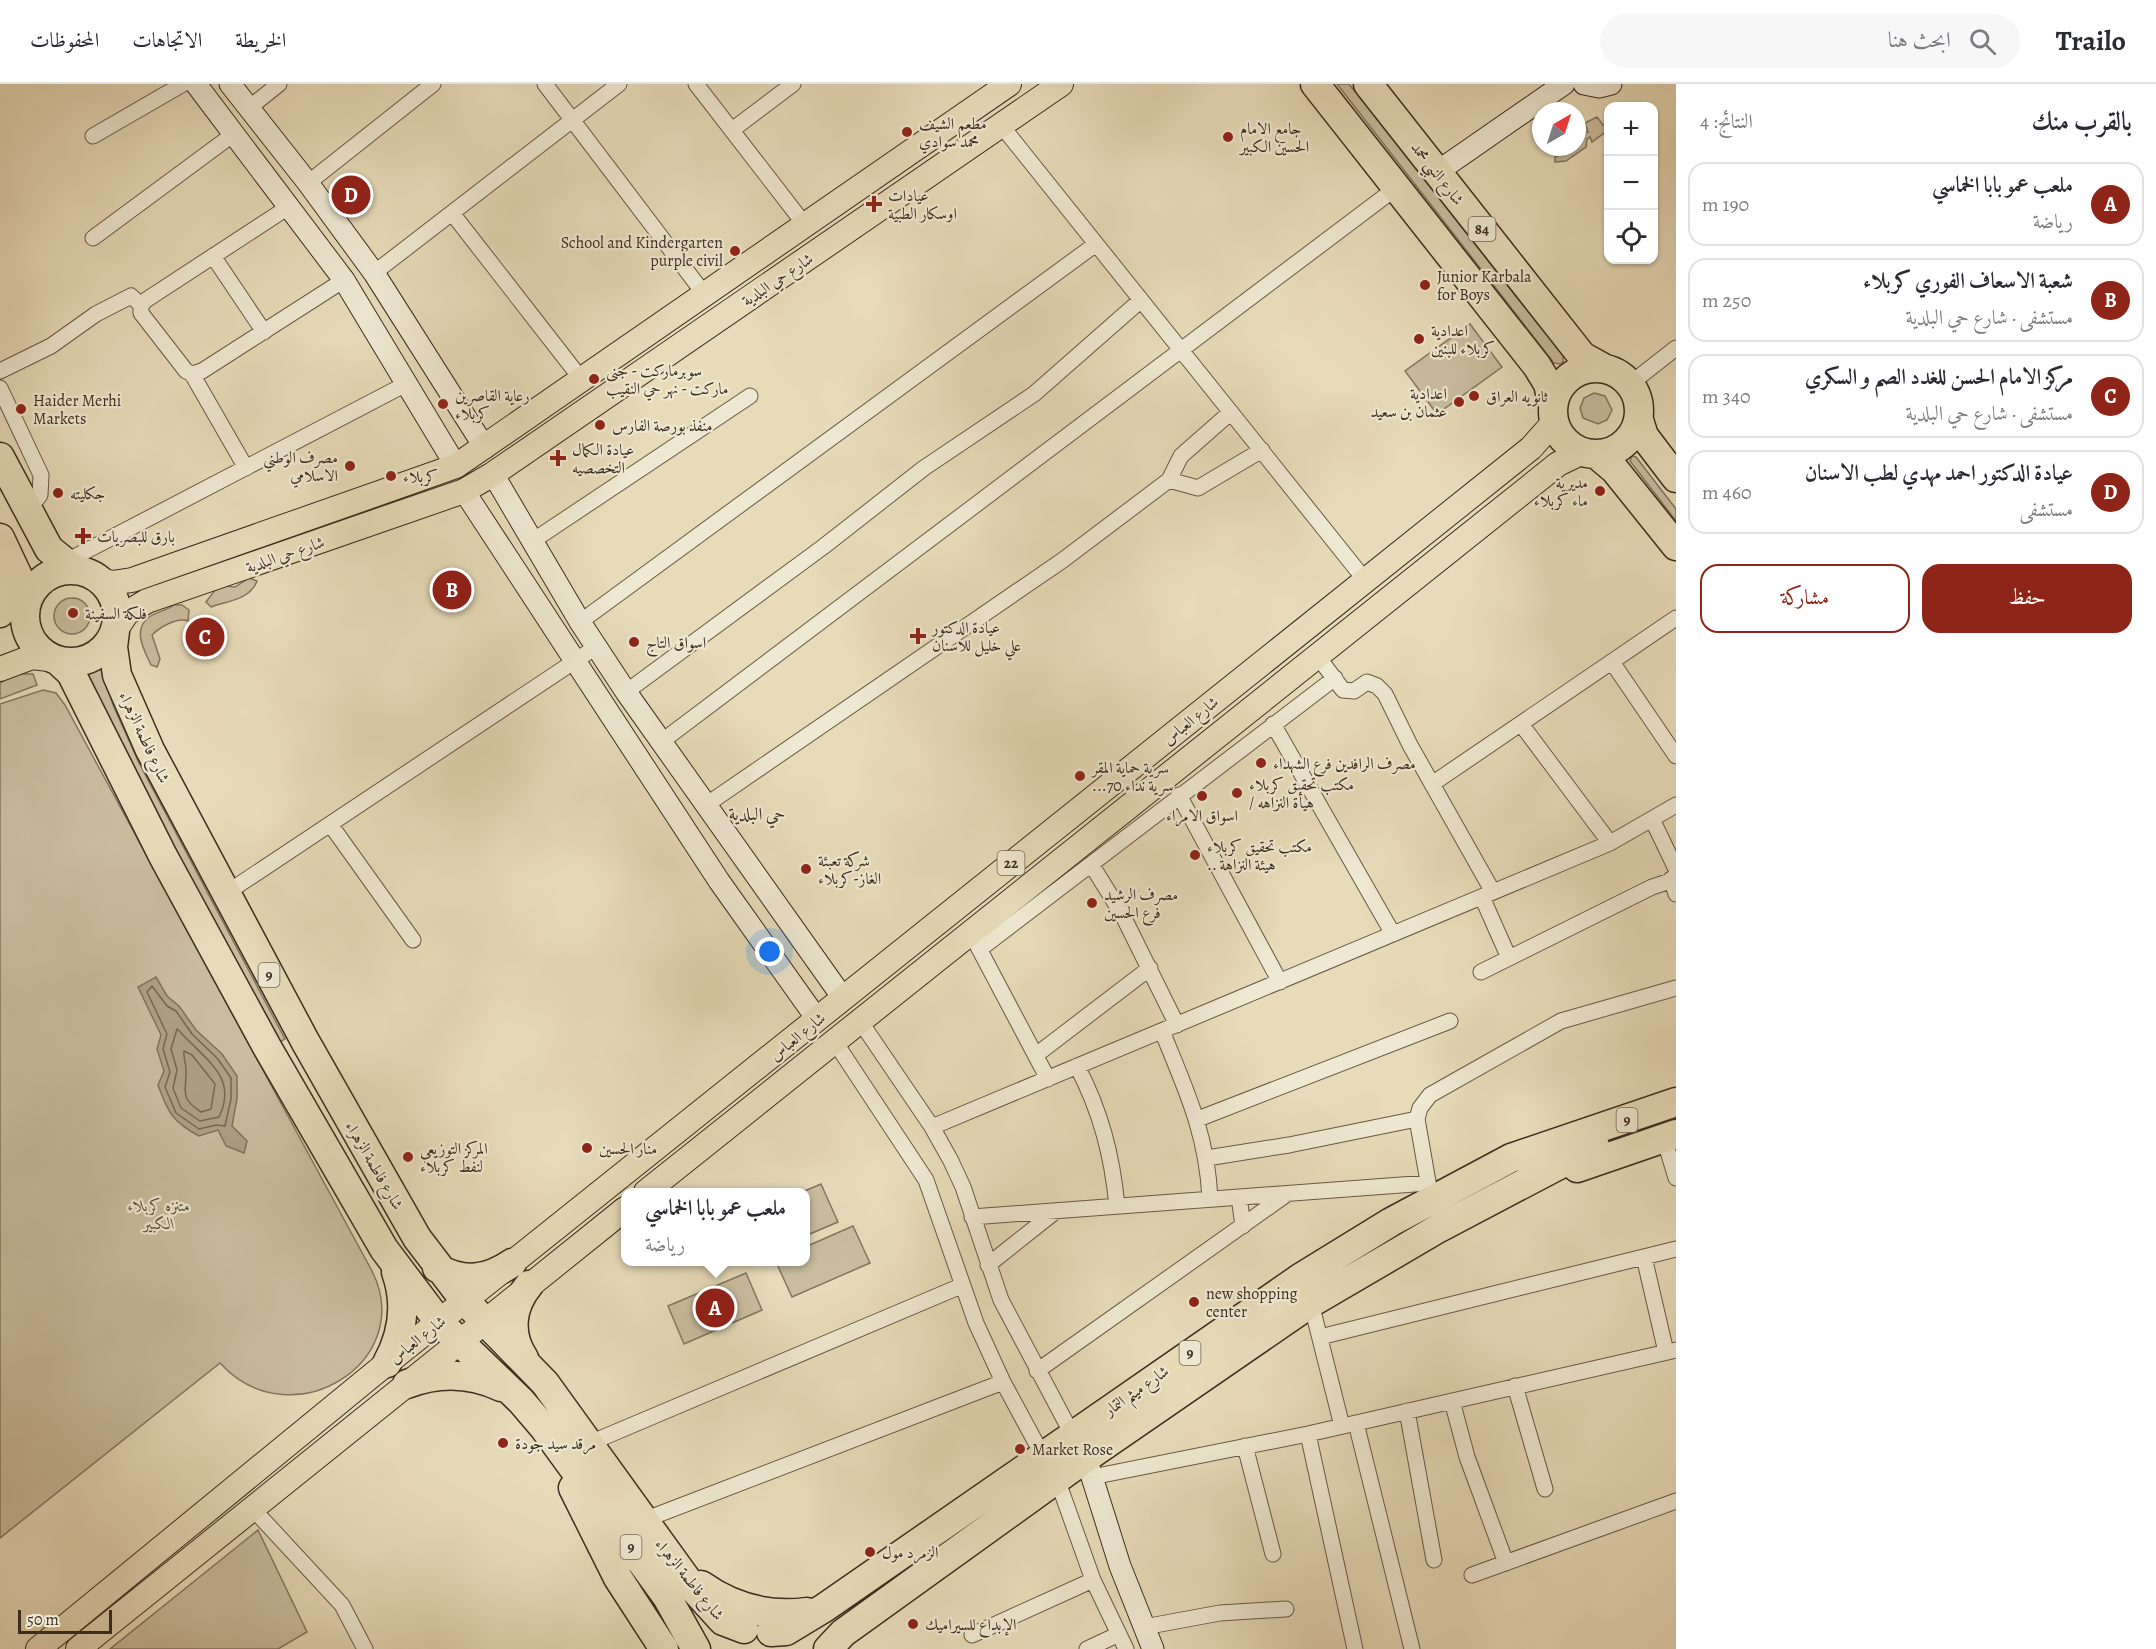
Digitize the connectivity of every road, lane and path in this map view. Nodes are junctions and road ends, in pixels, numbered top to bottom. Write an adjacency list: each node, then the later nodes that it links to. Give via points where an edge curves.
1 (183, 84): 22 (street)
2 (196, 84): 21 (main road)
3 (230, 84): 17 (main road)
4 (279, 84): 17 (street)
5 (433, 84): 24 (street)
6 (545, 84): 18 (street)
7 (619, 84): 18 (street)
8 (696, 84): 20 (street)
9 (792, 84): 20 (street)
10 (1061, 84): 19 (main road, شارع حي البلدية)
11 (1315, 84): 25 (highway, 84)
12 (1368, 84): 23 (highway, شارع النبي محمد / 84)
13 (1564, 84): 23 (main road)
14 (1584, 84): 15 (main road)
15 (1611, 84)
16 (999, 87): 28 (main road, شارع حي البلدية)
17 (249, 108): 24 (main road)
18 (572, 120): 27 (street); 34 (street)
19 (1001, 125): 30 (street); 57 (main road, شارع حي البلدية)
20 (732, 130): 28 (street)
21 (235, 133): 26 (main road); 29 (street)
22 (93, 136)
23 (1437, 172): 40 (highway, شارع النبي محمد / 84, via 1582,356)
24 (308, 183): 32 (main road)
25 (1396, 188): 39 (street); 49 (highway, 84, via 1537,366 1548,384)
26 (290, 206): 31 (street); 33 (main road)
27 (452, 213): 32 (street); 43 (street)
28 (806, 225): 34 (main road, شارع حي البلدية)
29 (93, 238)
30 (1096, 244): 35 (street); 74 (street)
31 (213, 256): 36 (street); 37 (street)
32 (374, 273): 51 (main road)
33 (344, 280): 37 (street); 44 (main road)
34 (705, 295): 43 (main road, شارع حي البلدية)
35 (1141, 300): 39 (street); 83 (street, via 1034,394 924,468)
36 (141, 305): 41 (street, via 131,296 96,314 51,346); 42 (street, via 141,313)
37 (264, 332): 42 (street)
38 (1676, 348): 45 (street)
39 (1180, 349): 48 (street); 86 (street)
40 (1602, 367): 45 (highway, 84); 49 (highway, via 1579,370 1569,376 1556,394)
41 (0, 371)
42 (192, 374): 56 (street)
43 (582, 380): 51 (main road, شارع حي البلدية)
44 (406, 384): 55 (main road); 56 (street)
45 (1630, 384): 50 (highway, via 1640,407)
46 (0, 388): 61 (street, via 41,475 40,495)
47 (750, 396): 65 (street)
48 (1231, 412): 52 (street); 59 (street, via 1181,456)
49 (1553, 414): 53 (highway, 84, via 1568,444); 70 (main road, شارع العباس / 22, via 1531,448)
50 (1639, 420): 53 (highway, via 1627,441 1613,451); 58 (highway, via 1644,436)
51 (485, 448): 55 (main road, شارع حي البلدية)
52 (1262, 450): 59 (street, via 1198,488); 70 (street)
53 (1590, 453): 67 (highway, 84, via 1615,470); 77 (main road, شارع العباس, via 1558,464)
54 (0, 457): 61 (highway, 9)
55 (456, 466): 62 (main road, شارع حي البلدية)
56 (246, 468): 69 (street)
57 (493, 474): 60 (main road, شارع حي البلدية); 65 (main road)
58 (1676, 478)
59 (1169, 480): 91 (street, via 1063,560)
60 (464, 491): 64 (main road, شارع حي البلدية); 78 (main road)
61 (28, 510): 69 (highway, 9, via 49,549)
62 (326, 511): 63 (main road, شارع حي البلدية); 64 (main road, via 327,529)
63 (301, 520): 66 (main road, via 311,527); 69 (main road, شارع حي البلدية, via 127,582 112,583)
64 (336, 536): 66 (main road, شارع حي البلدية)
65 (534, 540): 74 (main road)
66 (313, 544): 75 (main road, شارع حي البلدية, via 147,601 127,613)
67 (1676, 546)
68 (6, 550): 71 (highway, 9, via 26,593)
69 (79, 571): 71 (highway, via 64,571 45,578); 75 (highway, 9, via 113,597)
70 (1365, 580): 108 (main road, شارع العباس / 22)
71 (18, 608): 73 (main road, via 20,613); 80 (highway, 9, via 28,633)
72 (1676, 618): 79 (street)
73 (0, 620)
74 (580, 622): 76 (main road)
75 (115, 631): 80 (highway, via 109,644 92,657); 97 (highway, شارع فاطمة الزهراء / 9, via 116,670 131,710)
76 (596, 647): 78 (street); 83 (main road)
77 (1318, 657): 82 (street); 102 (main road, شارع العباس)
78 (574, 662): 93 (street); 109 (main road, via 719,881)
79 (1612, 662): 85 (street); 87 (street)
80 (53, 663): 81 (main road); 116 (highway, شارع فاطمة الزهراء / 9)
81 (0, 669)
82 (1335, 678): 84 (street); 88 (street, via 1348,692 1367,682 1385,694)
83 (626, 692): 86 (main road)
84 (1273, 724): 89 (street); 100 (street)
85 (1521, 724): 88 (street); 94 (street)
86 (661, 742): 91 (main road)
87 (1676, 756)
88 (1432, 784): 99 (street)
89 (1179, 795): 95 (street); 106 (street)
90 (1676, 804): 92 (street)
91 (706, 805): 108 (main road)
92 (1652, 819): 94 (street); 96 (street)
93 (330, 824): 97 (street); 101 (street)
94 (1610, 843): 99 (street)
95 (1091, 864): 102 (street); 104 (street)
96 (1674, 876): 98 (street); 103 (street)
97 (225, 894): 114 (highway, شارع فاطمة الزهراء / 9)
98 (1676, 894)
99 (1487, 895): 100 (street); 103 (street)
100 (1393, 934): 106 (street)
101 (413, 940)
102 (975, 941): 111 (main road, شارع العباس); 117 (street)
103 (1509, 958): 105 (street)
104 (1150, 968): 112 (street); 117 (street)
105 (1481, 972)
106 (1280, 981): 112 (street)
107 (1676, 988): 125 (street, via 1561,1022 1430,1095)
108 (843, 998): 109 (main road, شارع العباس / 22)
109 (817, 1019): 148 (main road, شارع العباس / 22)
110 (1450, 1021): 124 (street)
111 (860, 1022): 115 (main road, شارع العباس); 126 (street)
112 (1177, 1025): 113 (street)
113 (1162, 1031): 119 (street); 124 (street)
114 (300, 1032): 116 (highway, via 295,1042 285,1048); 118 (highway, شارع فاطمة الزهراء / 9)
115 (835, 1041): 133 (main road, شارع العباس); 149 (street, via 926,1180)
116 (267, 1047): 120 (highway, شارع فاطمة الزهراء / 9)
117 (1036, 1055): 121 (street)
118 (316, 1060): 120 (highway, via 298,1058); 147 (highway, شارع فاطمة الزهراء / 9)
119 (1077, 1066): 121 (street); 138 (street, via 1095,1100 1105,1133)
120 (283, 1075): 143 (highway, شارع فاطمة الزهراء / 9)
121 (1048, 1079): 126 (street)
122 (1676, 1085): 130 (highway, via 1573,1123)
123 (1676, 1102): 128 (highway, 9)
124 (1198, 1119): 129 (street)
125 (1417, 1119): 129 (street); 134 (street)
126 (932, 1127): 141 (street, via 963,1187)
127 (1672, 1130): 128 (highway, 9); 131 (street); 132 (highway)
128 (1581, 1144): 130 (highway, شارع ميثم التمار / 9); 132 (highway, شارع ميثم التمار / 9)
129 (1207, 1158): 137 (street)
130 (1511, 1158): 134 (highway, شارع ميثم التمار / 9)
131 (1676, 1178)
132 (1523, 1186): 150 (highway, شارع ميثم التمار / 9, via 1439,1228)
133 (650, 1188)
134 (1430, 1191): 135 (street); 170 (highway, شارع ميثم التمار / 9, via 1300,1278)
135 (1289, 1193): 136 (street); 142 (street)
136 (1239, 1197): 137 (street); 142 (street)
137 (1210, 1199): 138 (street)
138 (1117, 1206): 139 (street)
139 (1056, 1211): 141 (street); 146 (street)
140 (621, 1212): 148 (main road, شارع العباس)
141 (972, 1217): 146 (street)
142 (1243, 1226): 158 (street)
143 (384, 1249): 152 (highway, شارع فاطمة الزهراء / 9); 156 (highway, via 398,1278 402,1311 397,1343)
144 (1676, 1249): 145 (street)
145 (1644, 1257): 153 (street); 155 (street)
146 (988, 1265): 158 (street)
147 (437, 1268): 148 (highway, via 474,1279 499,1272); 151 (highway, شارع فاطمة الزهراء / 9)
148 (521, 1274): 151 (main road, شارع العباس / 22); 157 (highway, via 514,1337)
149 (961, 1286): 159 (street); 167 (street)
150 (1311, 1303): 153 (street); 170 (highway, شارع ميثم التمار / 9)
151 (474, 1312): 152 (main road, شارع العباس / 22); 154 (main road, شارع العباس); 157 (highway, شارع فاطمة الزهراء / 9)
152 (439, 1322): 154 (highway, شارع فاطمة الزهراء / 9); 156 (main road, شارع العباس)
153 (1320, 1337): 165 (street)
154 (458, 1343): 160 (main road, شارع العباس); 162 (highway, شارع فاطمة الزهراء / 9)
155 (1671, 1351): 161 (street)
156 (387, 1362): 189 (main road, شارع العباس)
157 (526, 1362): 167 (highway, شارع فاطمة الزهراء / 9)
158 (1037, 1371): 170 (street)
159 (1003, 1382): 171 (street); 175 (street)
160 (407, 1384): 162 (highway, via 455,1375 484,1380); 174 (main road, شارع العباس)
161 (1515, 1386): 163 (street); 172 (street)
162 (511, 1392): 169 (highway, شارع فاطمة الزهراء / 9)
163 (1452, 1401): 164 (street); 179 (street, via 1467,1457)
164 (1407, 1411): 165 (street); 178 (street)
165 (1349, 1424): 166 (street); 199 (street)
166 (1308, 1434): 168 (street); 198 (street)
167 (590, 1443): 175 (highway, شارع فاطمة الزهراء / 9)
168 (1245, 1446): 170 (street); 176 (street)
169 (559, 1450): 192 (highway, via 594,1534); 193 (highway, شارع فاطمة الزهراء / 9, via 667,1597)
170 (1084, 1457): 171 (highway, شارع ميثم التمار / 9); 184 (main road)
171 (1050, 1468): 181 (street); 182 (highway, شارع ميثم التمار / 9); 188 (highway, شارع ميثم التمار / 9)
172 (1545, 1489)
173 (1676, 1501): 179 (street)
174 (253, 1509): 190 (main road, شارع العباس); 191 (street, via 342,1605)
175 (644, 1520): 177 (highway, شارع فاطمة الزهراء / 9)
176 (1273, 1554)
177 (672, 1560): 182 (highway, 9, via 710,1592 741,1606 777,1613); 187 (highway, شارع فاطمة الزهراء, via 723,1621)
178 (1434, 1560)
179 (1506, 1563): 180 (street)
180 (1472, 1575)
181 (1093, 1580): 185 (street); 186 (street)
182 (824, 1608): 187 (highway, شارع ميثم التمار, via 786,1631)
183 (1286, 1609): 184 (street, via 1220,1613)
184 (1144, 1627): 197 (main road)
185 (1119, 1634): 195 (street); 196 (street)
186 (972, 1635)
187 (769, 1636): 194 (highway, شارع ميثم التمار, via 730,1633)
188 (835, 1644)
189 (38, 1649)
190 (78, 1649)
191 (365, 1649)
192 (664, 1649)
193 (696, 1649)
194 (714, 1649)
195 (1087, 1649)
196 (1126, 1649)
197 (1153, 1649)
198 (1354, 1649)
199 (1412, 1649)

